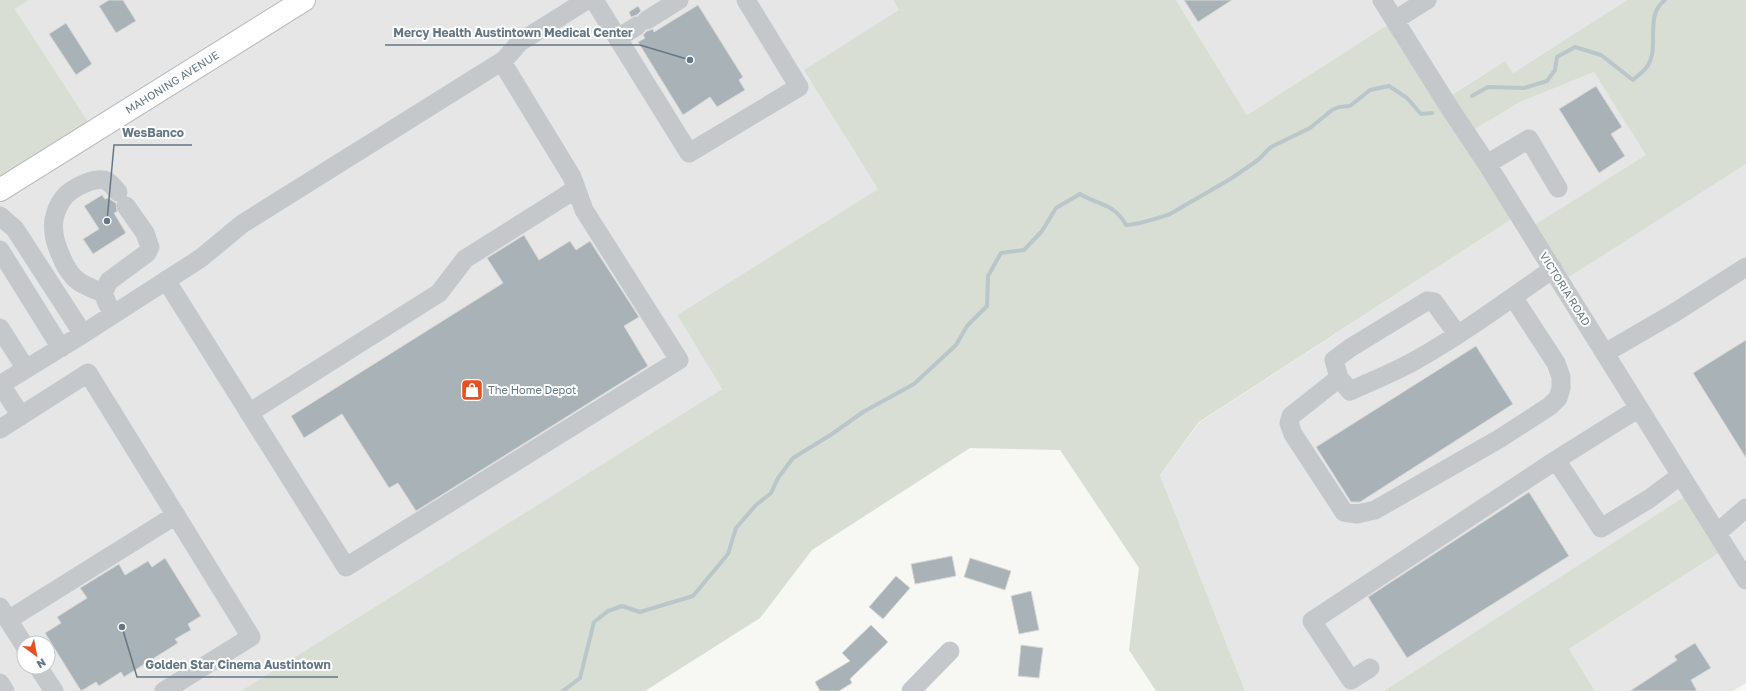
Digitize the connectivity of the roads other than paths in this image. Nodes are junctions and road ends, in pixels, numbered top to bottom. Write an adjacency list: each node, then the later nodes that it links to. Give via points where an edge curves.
1 (304, 0): 14 (main road, MAHONING AVENUE)
2 (587, 0): 10 (street, via 520,42)
3 (594, 0): 9 (street)
4 (678, 0): 9 (street)
5 (746, 0): 9 (street, via 799,87 688,153)
6 (1382, 0): 8 (street, VICTORIA ROAD)
7 (1427, 0): 8 (street)
8 (1395, 20): 11 (street, VICTORIA ROAD)
9 (618, 38)
10 (502, 62): 12 (street, via 572,177); 19 (street, via 242,224 204,255)
11 (1487, 164): 13 (street, via 1528,140); 18 (street, VICTORIA ROAD)
12 (576, 188): 32 (street, via 466,259 439,293); 32 (street, via 584,210 679,360 346,567)
13 (1558, 188)
14 (0, 190)
15 (0, 216): 24 (street, via 15,229)
16 (0, 250): 26 (street)
17 (1746, 267): 27 (street)
18 (1553, 269): 21 (street); 27 (street, VICTORIA ROAD)
19 (166, 280): 22 (street); 32 (street)
20 (104, 293): 20 (street, via 109,281 147,254 150,243 112,185 106,180 97,180 67,194 60,202 53,225 56,247 71,275 81,283); 22 (street, via 105,300)
21 (1513, 297): 25 (street); 29 (street, via 1556,363 1561,377 1558,398 1550,406 1499,438 1375,510 1357,514 1344,512 1297,440 1289,423 1291,416)
22 (114, 314): 24 (street)
23 (0, 328): 28 (street)
24 (83, 334): 26 (street)
25 (1457, 334): 29 (street, via 1416,360 1350,391); 29 (street, via 1434,302 1427,301 1334,360)
26 (61, 348): 28 (street)
27 (1605, 353): 31 (street, VICTORIA ROAD)
28 (26, 369): 30 (street)
29 (1340, 378)
30 (1, 385): 33 (street)
31 (1639, 408): 35 (street); 36 (street, VICTORIA ROAD)
32 (249, 413)
33 (21, 416): 34 (street); 38 (street, via 88,373)
34 (0, 429)
35 (1556, 460): 36 (street, via 1601,528 1649,499); 44 (street, via 1312,621 1351,680)
36 (1681, 475): 39 (street, VICTORIA ROAD)
37 (1746, 508): 39 (street)
38 (176, 515): 41 (street); 49 (street, via 251,637)
39 (1717, 533): 40 (street, VICTORIA ROAD)
40 (1746, 578)
41 (4, 614): 42 (street)
42 (18, 635)
43 (950, 651): 50 (street)
44 (1370, 668)
45 (43, 675): 48 (street)
46 (0, 683): 47 (street)
47 (5, 691)
48 (54, 691)
49 (164, 691)
50 (911, 691)

